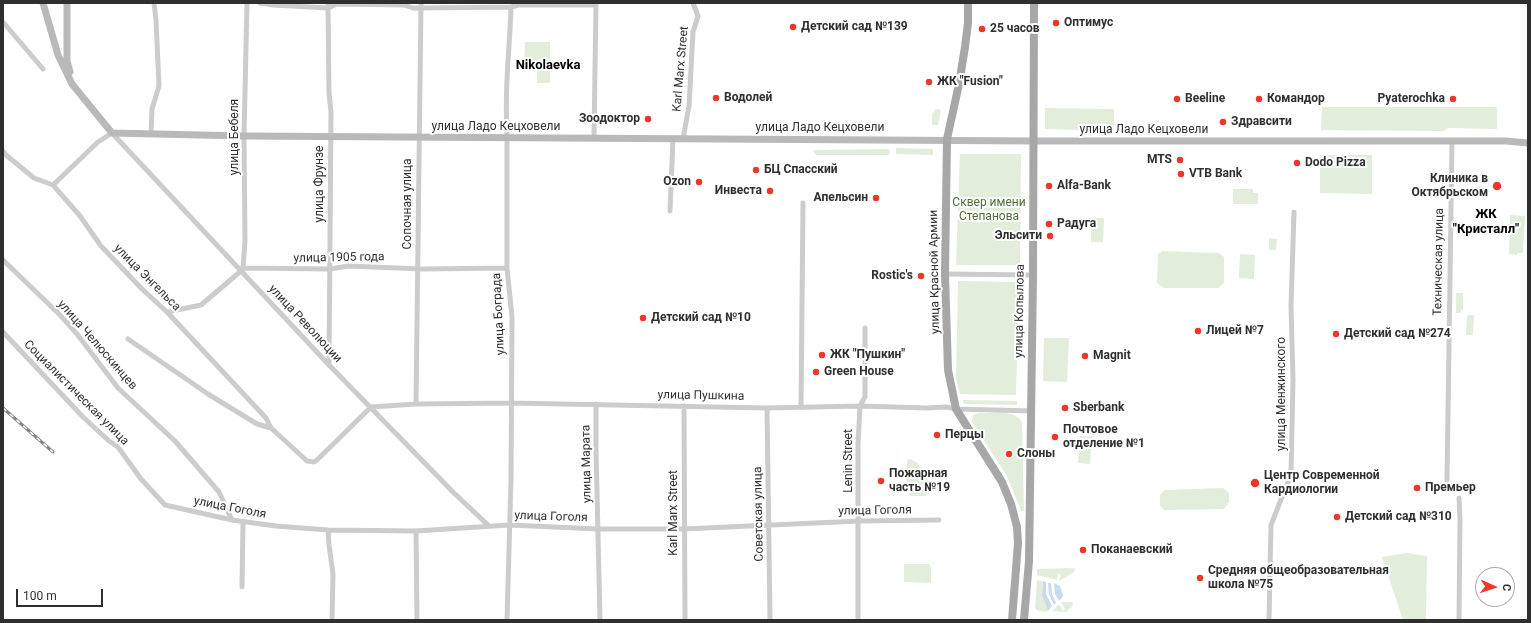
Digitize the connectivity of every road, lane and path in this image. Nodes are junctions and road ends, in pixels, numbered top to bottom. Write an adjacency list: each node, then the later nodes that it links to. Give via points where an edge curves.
1 (43, 3): 15 (main road, via 58,55)
2 (67, 3): 15 (main road, via 67,60)
3 (154, 3): 17 (street, via 159,86 152,109)
4 (247, 3): 18 (street, улица Бебеля)
5 (260, 3): 10 (street, via 273,6)
6 (693, 3): 24 (street, Karl Marx Street, via 698,16 693,32 689,106)
7 (968, 3): 25 (main road, улица Красной Армии, via 965,47)
8 (1034, 3): 26 (main road, улица Копылова)
9 (596, 4): 12 (street); 22 (street)
10 (328, 6): 11 (street); 19 (street, улица Фрунзе)
11 (421, 6): 12 (street); 20 (street, Сопочная улица)
12 (511, 7): 21 (street, улица Бограда, via 506,82)
13 (3, 22): 14 (street)
14 (43, 68)
15 (72, 84): 16 (main road)
16 (112, 133): 17 (main road, улица Ладо Кецховели); 30 (street, via 98,142); 38 (street, улица Революции)
17 (151, 134): 18 (main road, улица Ладо Кецховели)
18 (244, 136): 19 (main road, улица Ладо Кецховели); 38 (street, улица Бебеля, via 245,241)
19 (330, 137): 20 (main road, улица Ладо Кецховели); 37 (street, улица Фрунзе)
20 (419, 137): 21 (main road, улица Ладо Кецховели); 35 (street, Сопочная улица)
21 (507, 138): 22 (main road, улица Ладо Кецховели); 36 (street, улица Бограда)
22 (594, 138): 23 (main road, улица Ладо Кецховели)
23 (673, 138): 24 (main road, улица Ладо Кецховели); 32 (street)
24 (683, 138): 25 (main road, улица Ладо Кецховели)
25 (947, 139): 26 (main road, улица Ладо Кецховели); 39 (main road, улица Красной Армии)
26 (1034, 141): 27 (main road, улица Ладо Кецховели); 40 (main road, улица Копылова)
27 (1452, 141): 28 (main road, улица Ладо Кецховели); 57 (street, Техническая улица)
28 (1527, 142)
29 (3, 151): 30 (street, улица Энгельса, via 34,178)
30 (53, 185): 41 (street, улица Энгельса, via 80,216 101,246)
31 (803, 203): 51 (street)
32 (670, 211)
33 (1294, 212): 81 (street, улица Менжинского, via 1291,474 1271,525)
34 (3, 260): 60 (street, улица Челюскинцев, via 60,315 118,388 176,441 219,492)
35 (418, 268): 36 (street, улица 1905 года); 37 (street, улица 1905 года, via 348,266); 47 (street, Сопочная улица)
36 (507, 268): 46 (street, улица Бограда, via 512,317)
37 (330, 269): 38 (street, улица 1905 года); 45 (street, улица Фрунзе)
38 (242, 270): 41 (street, via 201,305); 45 (street, улица Революции)
39 (945, 274): 40 (street); 54 (main road, улица Красной Армии, via 948,370)
40 (1033, 275): 55 (main road, улица Копылова)
41 (167, 312): 56 (street, улица Энгельса, via 266,418)
42 (865, 328): 50 (street, Lenin Street, via 864,397)
43 (3, 332): 59 (street, Социалистическая улица, via 83,417 118,447 140,479)
44 (128, 339): 56 (street, улица Энгельса, via 214,398 257,424)
45 (330, 365): 52 (street, улица Революции)
46 (511, 403): 47 (street, улица Пушкина); 48 (street, улица Пушкина); 64 (street, улица Бограда)
47 (416, 404): 52 (street, улица Пушкина)
48 (596, 404): 49 (street, улица Пушкина); 67 (street, улица Марата)
49 (684, 406): 53 (street, улица Пушкина); 68 (street, Karl Marx Street)
50 (860, 406): 51 (street, улица Пушкина); 54 (street, улица Пушкина); 62 (street, Lenin Street)
51 (801, 407): 53 (street, улица Пушкина)
52 (370, 408): 56 (street, улица Энгельса, via 314,462 307,461); 65 (street, улица Революции)
53 (767, 408): 66 (street, Советская улица)
54 (956, 409): 55 (street, улица Пушкина); 79 (main road, улица Красной Армии, via 1002,482 1011,504 1018,543)
55 (1030, 411): 80 (main road, улица Копылова, via 1029,561)
56 (271, 428)
57 (1446, 480)
58 (1459, 498): 82 (street)
59 (165, 505): 60 (street, улица Гоголя)
60 (232, 520): 63 (street, улица Гоголя)
61 (939, 520): 62 (street, улица Гоголя)
62 (859, 521): 66 (street, улица Гоголя); 78 (street, Lenin Street)
63 (243, 522): 69 (street, улица Гоголя); 71 (street)
64 (509, 525): 65 (street, улица Гоголя); 67 (street, улица Гоголя); 74 (street, улица Бограда)
65 (488, 526): 70 (street, улица Гоголя)
66 (769, 526): 68 (street, улица Гоголя); 77 (street, Советская улица)
67 (598, 529): 68 (street, улица Гоголя); 75 (street, улица Марата)
68 (684, 529): 76 (street, Karl Marx Street)
69 (328, 530): 70 (street, улица Гоголя); 72 (street, via 334,574)
70 (416, 531): 73 (street)
71 (242, 587)
72 (332, 620)
73 (417, 620)
74 (507, 620)
75 (600, 620)
76 (685, 620)
77 (770, 620)
78 (858, 620)
79 (1012, 620)
80 (1024, 620)
81 (1269, 620)
82 (1459, 620)

